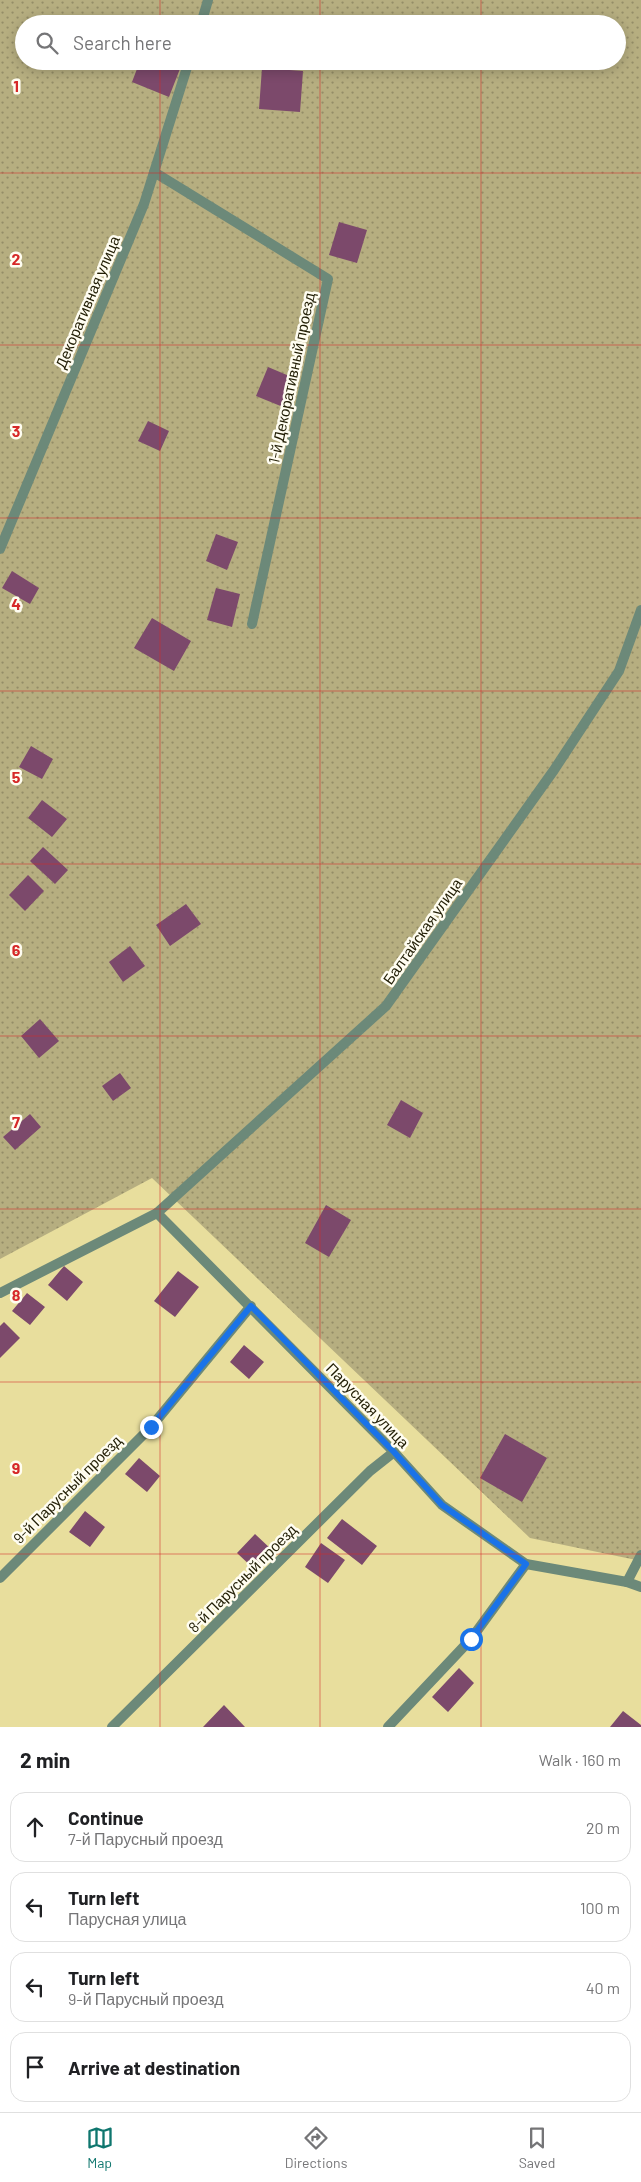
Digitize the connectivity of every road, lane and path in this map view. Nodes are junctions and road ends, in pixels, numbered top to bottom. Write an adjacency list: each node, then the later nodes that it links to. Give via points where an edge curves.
1 (208, 0): 2 (street)
2 (204, 15)
3 (186, 70): 4 (street, Декоративная улица)
4 (154, 172): 5 (street, Декоративная улица, via 144,204); 7 (street, 1-й Декоративный проезд, via 328,279)
5 (0, 549)
6 (641, 610): 8 (street, Балтайская улица, via 619,671 554,770 386,1006)
7 (252, 624)
8 (157, 1213): 9 (street, Балтайская улица); 10 (street, Парусная улица)
9 (0, 1293)
10 (251, 1306): 11 (street, Парусная улица); 14 (street, 9-й Парусный проезд, via 151,1427)
11 (394, 1452): 13 (street, Парусная улица, via 442,1505); 17 (street, 8-й Парусный проезд, via 370,1471)
12 (641, 1555): 15 (street)
13 (526, 1564): 15 (street, Парусная улица); 18 (street, via 471,1639)
14 (0, 1578)
15 (627, 1582): 16 (street, Парусная улица)
16 (641, 1587)
17 (112, 1727)
18 (388, 1727)

